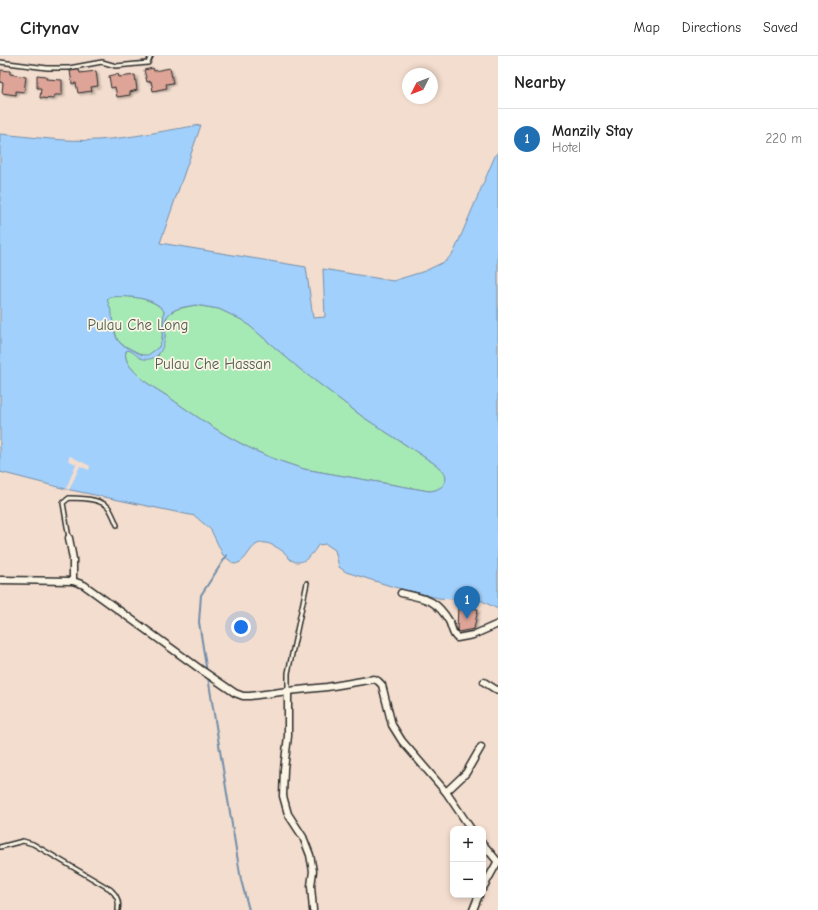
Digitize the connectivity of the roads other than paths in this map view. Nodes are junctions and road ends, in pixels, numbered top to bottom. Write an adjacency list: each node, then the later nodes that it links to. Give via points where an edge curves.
1 (151, 56): 2 (lane, via 148,63 116,66 102,62 69,68)
2 (0, 62)
3 (117, 525): 4 (lane, via 106,505 82,498 68,498 63,503)
4 (69, 538): 6 (street, via 73,558)
5 (0, 580): 6 (street)
6 (73, 581): 12 (street, via 84,585 235,693 250,696)
7 (307, 583): 12 (lane, via 288,673)
8 (401, 592): 9 (street, via 434,603 450,623 457,638 473,635)
9 (498, 624)
10 (484, 682): 11 (street)
11 (498, 690)
12 (288, 691): 14 (street, via 374,679 378,681 382,685 392,725 402,741); 22 (street, via 288,736 283,796 288,814 306,843 313,865)
13 (481, 747): 14 (street, via 466,773)
14 (446, 792): 15 (street)
15 (469, 826)
16 (0, 847): 21 (lane, via 23,842 33,844 110,889 118,898)
17 (486, 848): 18 (street)
18 (498, 862): 19 (street)
19 (486, 883)
20 (478, 898): 23 (street)
21 (118, 910)
22 (313, 910)
23 (474, 910)

